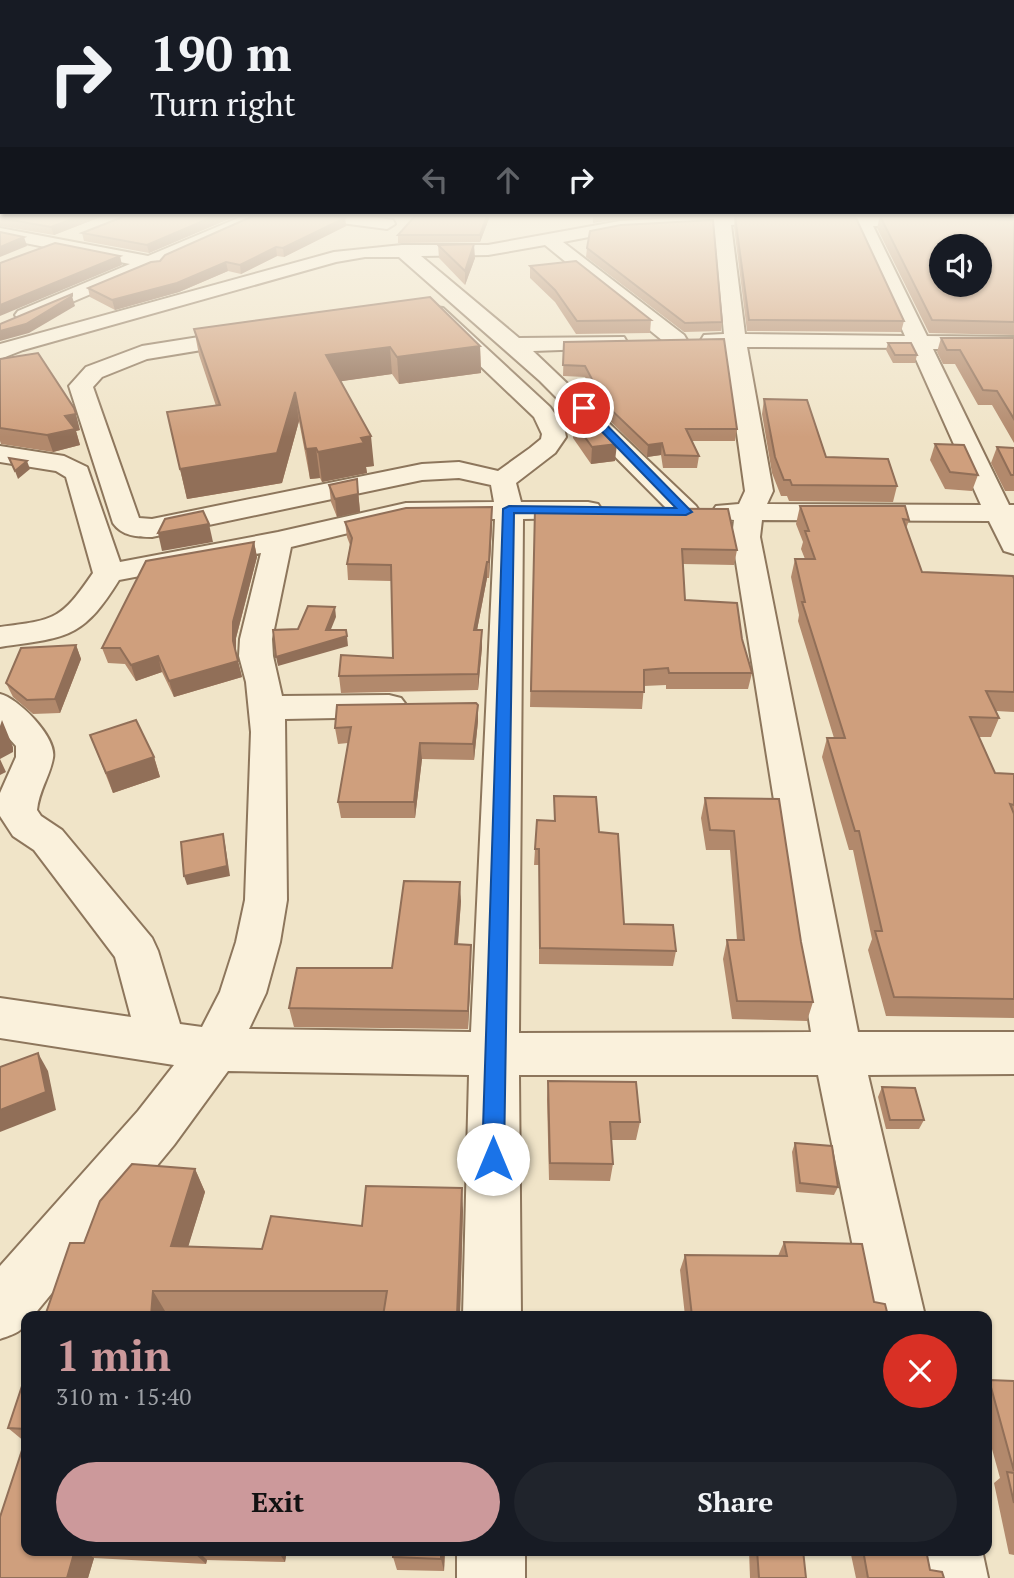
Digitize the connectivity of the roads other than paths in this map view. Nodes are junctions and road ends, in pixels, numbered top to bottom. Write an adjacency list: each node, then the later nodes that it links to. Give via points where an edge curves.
1 (85, 290): 7 (street)
2 (213, 290): 13 (street)
3 (450, 290): 12 (street)
4 (613, 290): 8 (street)
5 (730, 290): 9 (street)
6 (895, 290): 10 (street)
7 (10, 321)
8 (676, 340): 9 (street); 12 (street)
9 (736, 340): 10 (street); 17 (street, via 759,491)
10 (921, 343): 11 (street); 18 (street)
11 (1014, 343)
12 (516, 345): 16 (street)
13 (5, 347)
14 (0, 454): 21 (street, via 64,464 78,473)
15 (506, 494): 15 (street, via 459,470 422,472 138,528 127,523 82,386 94,372 142,353 425,310 436,313 550,424 553,440); 16 (street, via 631,511); 19 (street, via 406,511); 31 (street, via 489,704)
16 (686, 512): 17 (street)
17 (749, 513): 18 (street); 29 (street, via 746,537)
18 (1006, 513): 20 (street)
19 (278, 541): 21 (street); 25 (street, via 256,639)
20 (1014, 545)
21 (108, 573): 22 (street, via 82,612 71,620)
22 (0, 637)
23 (0, 705): 27 (street, via 34,744 35,757 19,793 17,811 27,827 48,840 136,951)
24 (420, 705): 25 (street)
25 (267, 708): 28 (street, via 266,900 243,993)
26 (0, 1018): 27 (street)
27 (162, 1043): 28 (street)
28 (215, 1050): 31 (street); 32 (street, via 132,1157)
29 (838, 1052): 30 (street); 31 (street); 34 (street)
30 (1014, 1053)
31 (494, 1054): 33 (street)
32 (0, 1310)
33 (492, 1311)
34 (895, 1311)
35 (491, 1556): 37 (street)
36 (949, 1556): 38 (street)
37 (491, 1578)
38 (954, 1578)

